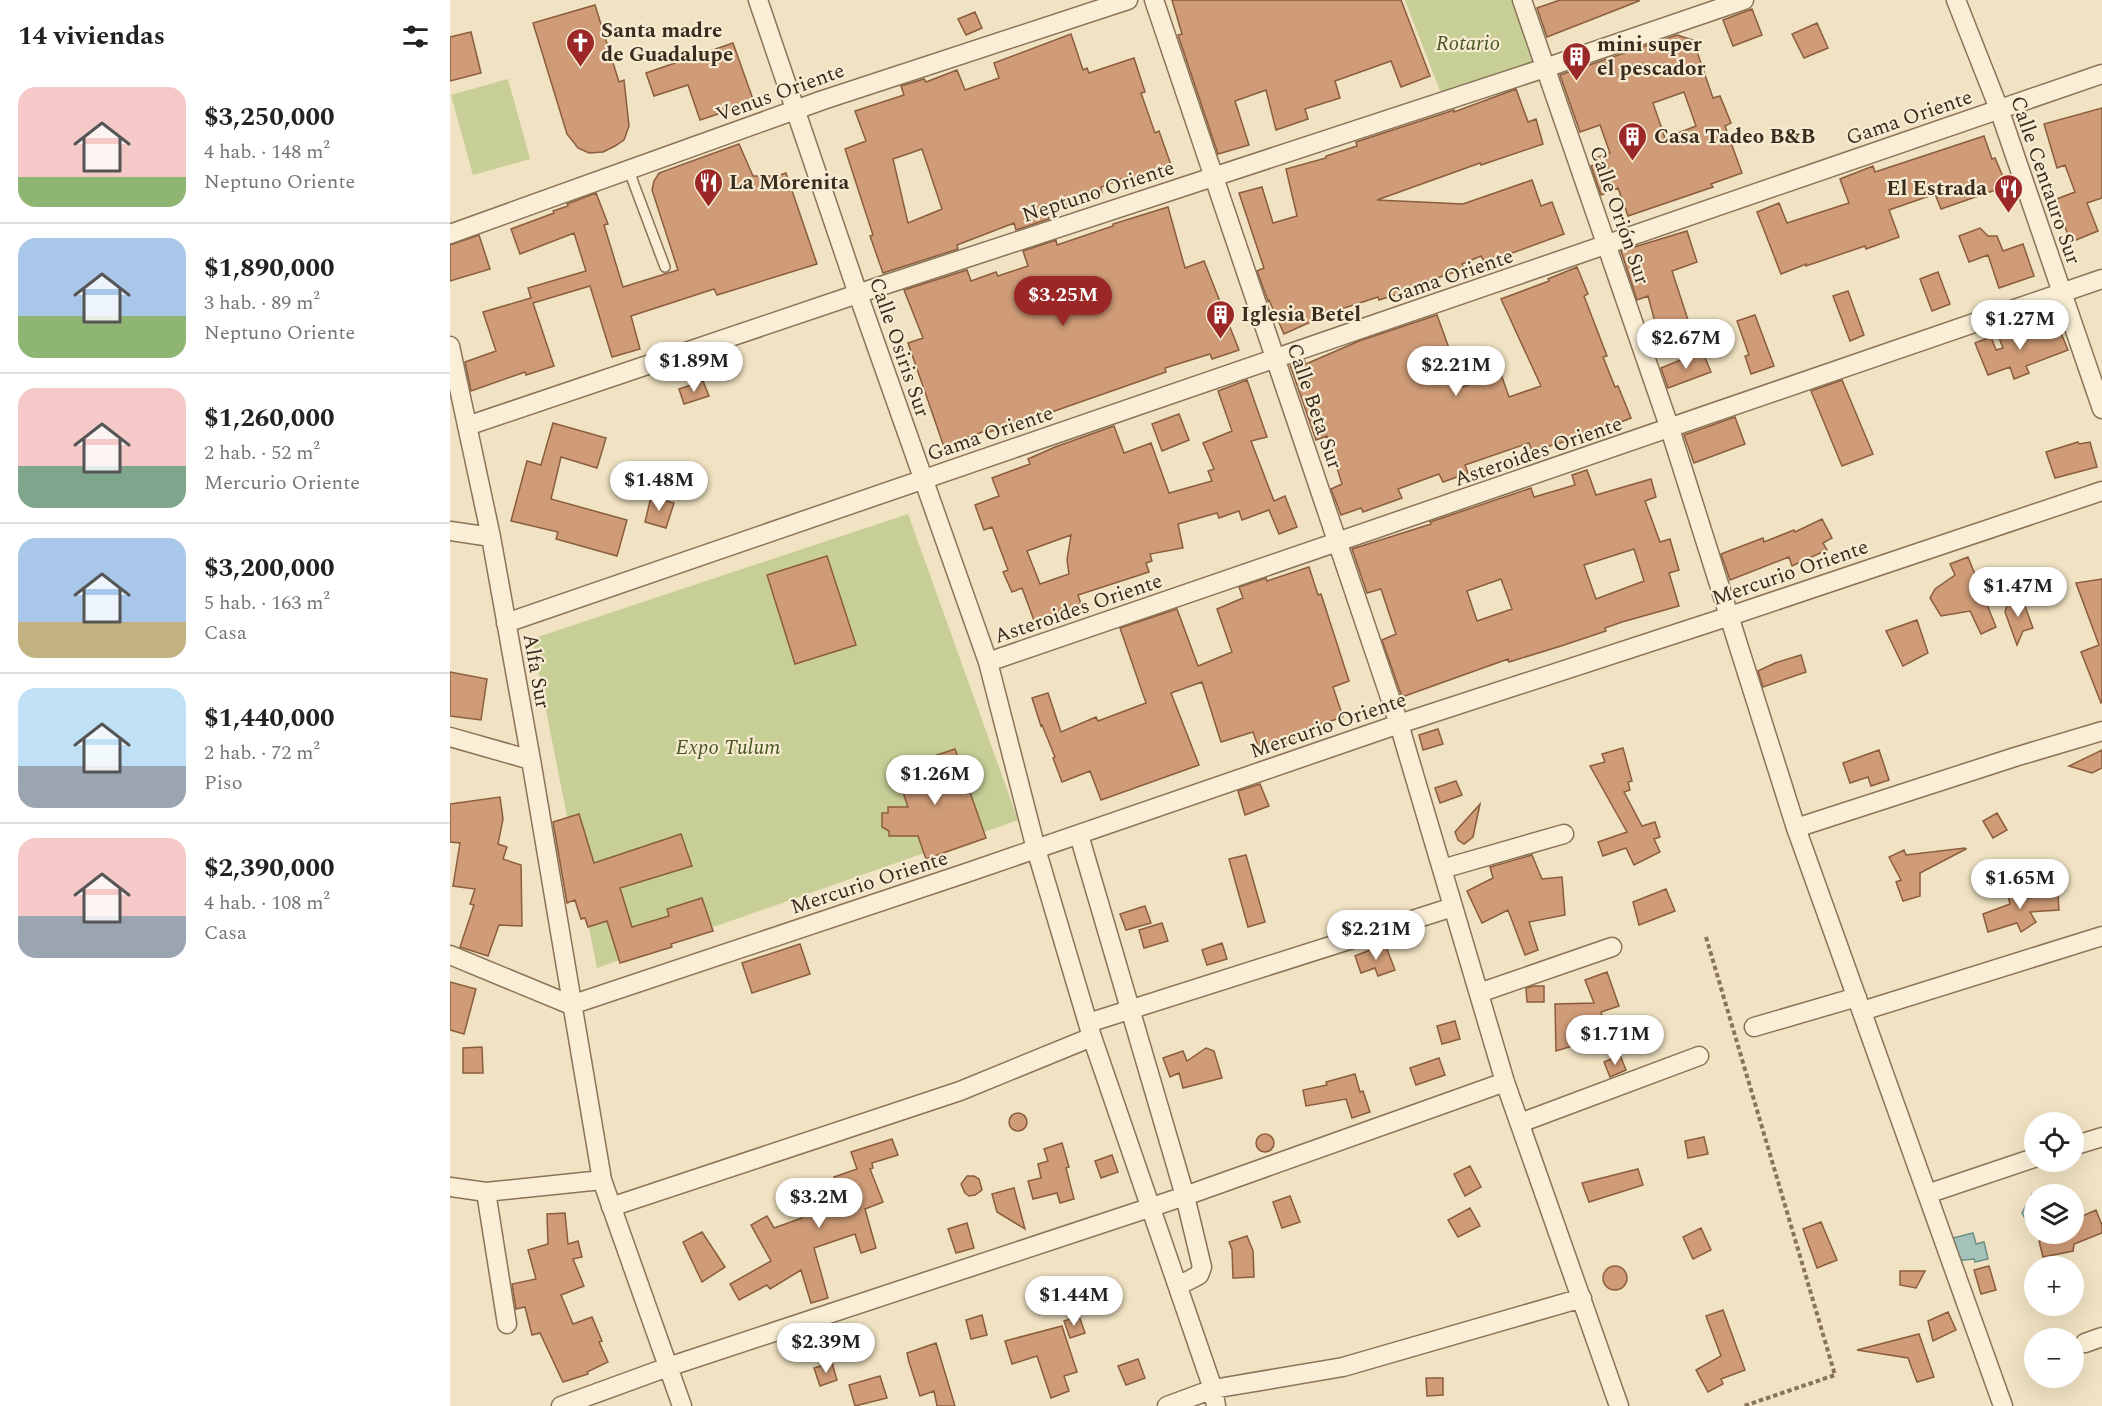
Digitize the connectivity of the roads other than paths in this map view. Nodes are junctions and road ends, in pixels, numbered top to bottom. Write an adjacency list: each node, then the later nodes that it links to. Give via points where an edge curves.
1 (758, 0): 10 (street, Calle Osiris Sur)
2 (1128, 0): 10 (street, Venus Oriente)
3 (1154, 0): 12 (street, Calle Beta Sur)
4 (1522, 0): 7 (street, Calle Orión Sur)
5 (1744, 0): 7 (street, Neptuno Oriente)
6 (1956, 0): 9 (street, Calle Centauro Sur)
7 (1545, 68): 12 (street, Neptuno Oriente); 14 (street, Calle Orión Sur)
8 (2102, 74): 9 (street, Gama Oriente)
9 (1999, 109): 14 (street, Gama Oriente); 17 (street, Calle Centauro Sur)
10 (796, 110): 11 (street, Venus Oriente); 18 (street, Calle Osiris Sur)
11 (629, 171): 13 (street, Venus Oriente); 15 (lane)
12 (1213, 177): 18 (street, Neptuno Oriente); 20 (street, Calle Beta Sur)
13 (450, 234)
14 (1607, 246): 20 (street, Gama Oriente); 23 (street, Calle Orión Sur)
15 (665, 267)
16 (2102, 279): 17 (street, Asteroides Oriente)
17 (2061, 292): 21 (street, Calle Centauro Sur); 23 (street, Asteroides Oriente)
18 (858, 294): 22 (street, Neptuno Oriente); 24 (street, Calle Osiris Sur)
19 (450, 346): 22 (street, Alfa Sur)
20 (1276, 359): 24 (street, Gama Oriente); 28 (street, Calle Beta Sur)
21 (2102, 410)
22 (467, 426): 27 (street, Alfa Sur)
23 (1670, 429): 28 (street, Asteroides Oriente); 29 (street, Calle Orión Sur)
24 (923, 480): 30 (street, Gama Oriente); 31 (street, Calle Osiris Sur)
25 (2102, 491): 29 (street, Mercurio Oriente)
26 (450, 531): 27 (street)
27 (490, 537): 30 (street, Alfa Sur)
28 (1338, 543): 31 (street, Asteroides Oriente); 32 (street, Calle Beta Sur)
29 (1730, 616): 32 (street, Mercurio Oriente); 36 (street, Calle Orión Sur)
30 (506, 623): 35 (street, Alfa Sur)
31 (988, 662): 39 (street, Calle Osiris Sur)
32 (1399, 724): 38 (street, Mercurio Oriente); 40 (street, Calle Beta Sur)
33 (2102, 732): 36 (street)
34 (450, 737): 35 (street)
35 (531, 760): 47 (street, Alfa Sur)
36 (1796, 828): 46 (street, Calle Orión Sur)
37 (1564, 834): 40 (street)
38 (1078, 835): 39 (street, Mercurio Oriente); 48 (street)
39 (1036, 849): 47 (street, Mercurio Oriente); 50 (street, Calle Osiris Sur)
40 (1442, 869): 41 (street, Calle Beta Sur)
41 (1453, 907): 45 (street, Calle Beta Sur); 48 (street)
42 (2102, 936): 46 (street)
43 (1612, 946): 45 (street)
44 (450, 955): 47 (street)
45 (1479, 993): 52 (street, Calle Beta Sur)
46 (1859, 1004): 49 (street); 60 (street, Calle Orión Sur)
47 (571, 1005): 57 (street, Alfa Sur)
48 (1130, 1011): 50 (street); 61 (street)
49 (1754, 1027)
50 (1090, 1030): 62 (street, via 960,1091); 63 (street, Calle Osiris Sur)
51 (1699, 1056): 53 (street)
52 (1505, 1082): 53 (street, Calle Beta Sur); 61 (street)
53 (1520, 1123): 65 (street, Calle Beta Sur)
54 (2102, 1137): 55 (street)
55 (2084, 1143)
56 (2024, 1161): 60 (street)
57 (602, 1180): 59 (street); 62 (street, Alfa Sur)
58 (450, 1187): 59 (street)
59 (486, 1191): 66 (street)
60 (1927, 1194): 73 (street, Calle Orión Sur)
61 (1185, 1196): 63 (street); 64 (street, via 1202,1267 1199,1275)
62 (611, 1207): 67 (street, Alfa Sur)
63 (1151, 1207): 64 (street, Calle Osiris Sur); 67 (street)
64 (1178, 1286): 68 (street, Calle Osiris Sur)
65 (1582, 1298): 68 (street, via 1343,1367); 72 (street, Calle Beta Sur)
66 (507, 1324)
67 (668, 1367): 69 (street); 70 (street, Alfa Sur)
68 (1215, 1397): 71 (street)
69 (561, 1406)
70 (681, 1406)
71 (1167, 1406)
72 (1619, 1406)
73 (2004, 1406)

